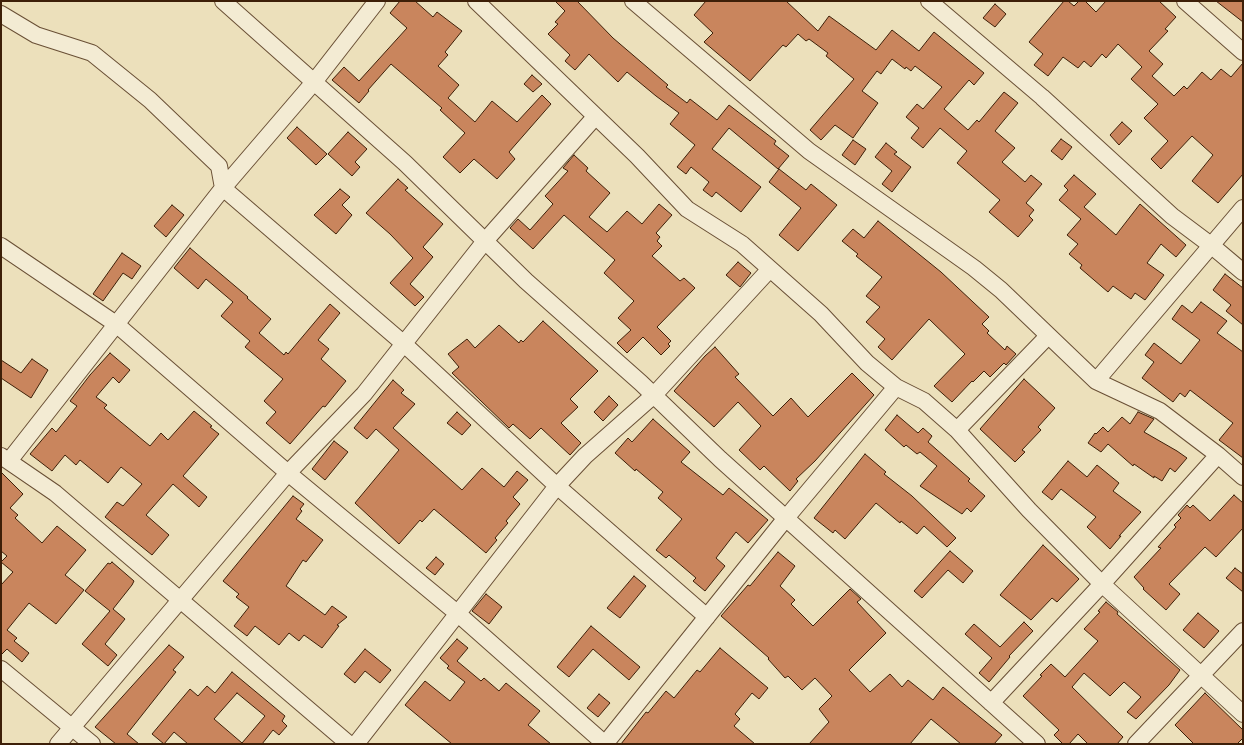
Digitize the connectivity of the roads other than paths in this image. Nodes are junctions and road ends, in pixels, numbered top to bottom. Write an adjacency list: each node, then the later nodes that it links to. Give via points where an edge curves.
1 (223, 1): 9 (street)
2 (377, 1): 9 (street)
3 (476, 1): 10 (street)
4 (632, 1): 19 (street, via 809,151 974,268)
5 (929, 1): 15 (street, via 1042,96 1172,216)
6 (1185, 1): 8 (street)
7 (1, 14): 11 (street, via 36,34 92,53 150,100 219,166)
8 (1243, 52)
9 (314, 82): 11 (street); 13 (street, via 405,163)
10 (596, 117): 13 (street); 16 (street, via 687,209 742,244)
11 (223, 188): 18 (street); 20 (street)
12 (1243, 208): 15 (street)
13 (485, 241): 20 (street); 23 (street)
14 (1, 246): 18 (street)
15 (1212, 246): 17 (street); 21 (street)
16 (770, 269): 22 (street); 23 (street)
17 (1243, 272)
18 (116, 324): 26 (street); 27 (street)
19 (1048, 336): 21 (street); 24 (street)
20 (403, 343): 27 (street, via 364,394); 29 (street)
21 (1096, 381): 25 (street, via 1160,411)
22 (896, 387): 24 (street, via 924,401); 30 (street)
23 (654, 395): 29 (street); 30 (street)
24 (957, 430): 31 (street)
25 (1218, 455): 28 (street); 31 (street)
26 (5, 458): 32 (street, via 55,493)
27 (288, 473): 32 (street); 33 (street)
28 (1243, 477)
29 (557, 486): 33 (street); 34 (street)
30 (786, 518): 34 (street); 38 (street)
31 (1102, 584): 37 (street); 38 (street)
32 (181, 600): 40 (street); 43 (street)
33 (457, 613): 44 (street); 45 (street)
34 (707, 617): 45 (street)
35 (1243, 631): 37 (street)
36 (1, 669): 40 (street)
37 (1202, 676): 39 (street); 47 (street)
38 (991, 703): 46 (street)
39 (1243, 714)
40 (73, 727): 41 (street); 42 (street)
41 (58, 744)
42 (92, 744)
43 (349, 744)
44 (356, 744)
45 (605, 744)
46 (1036, 744)
47 (1136, 744)

